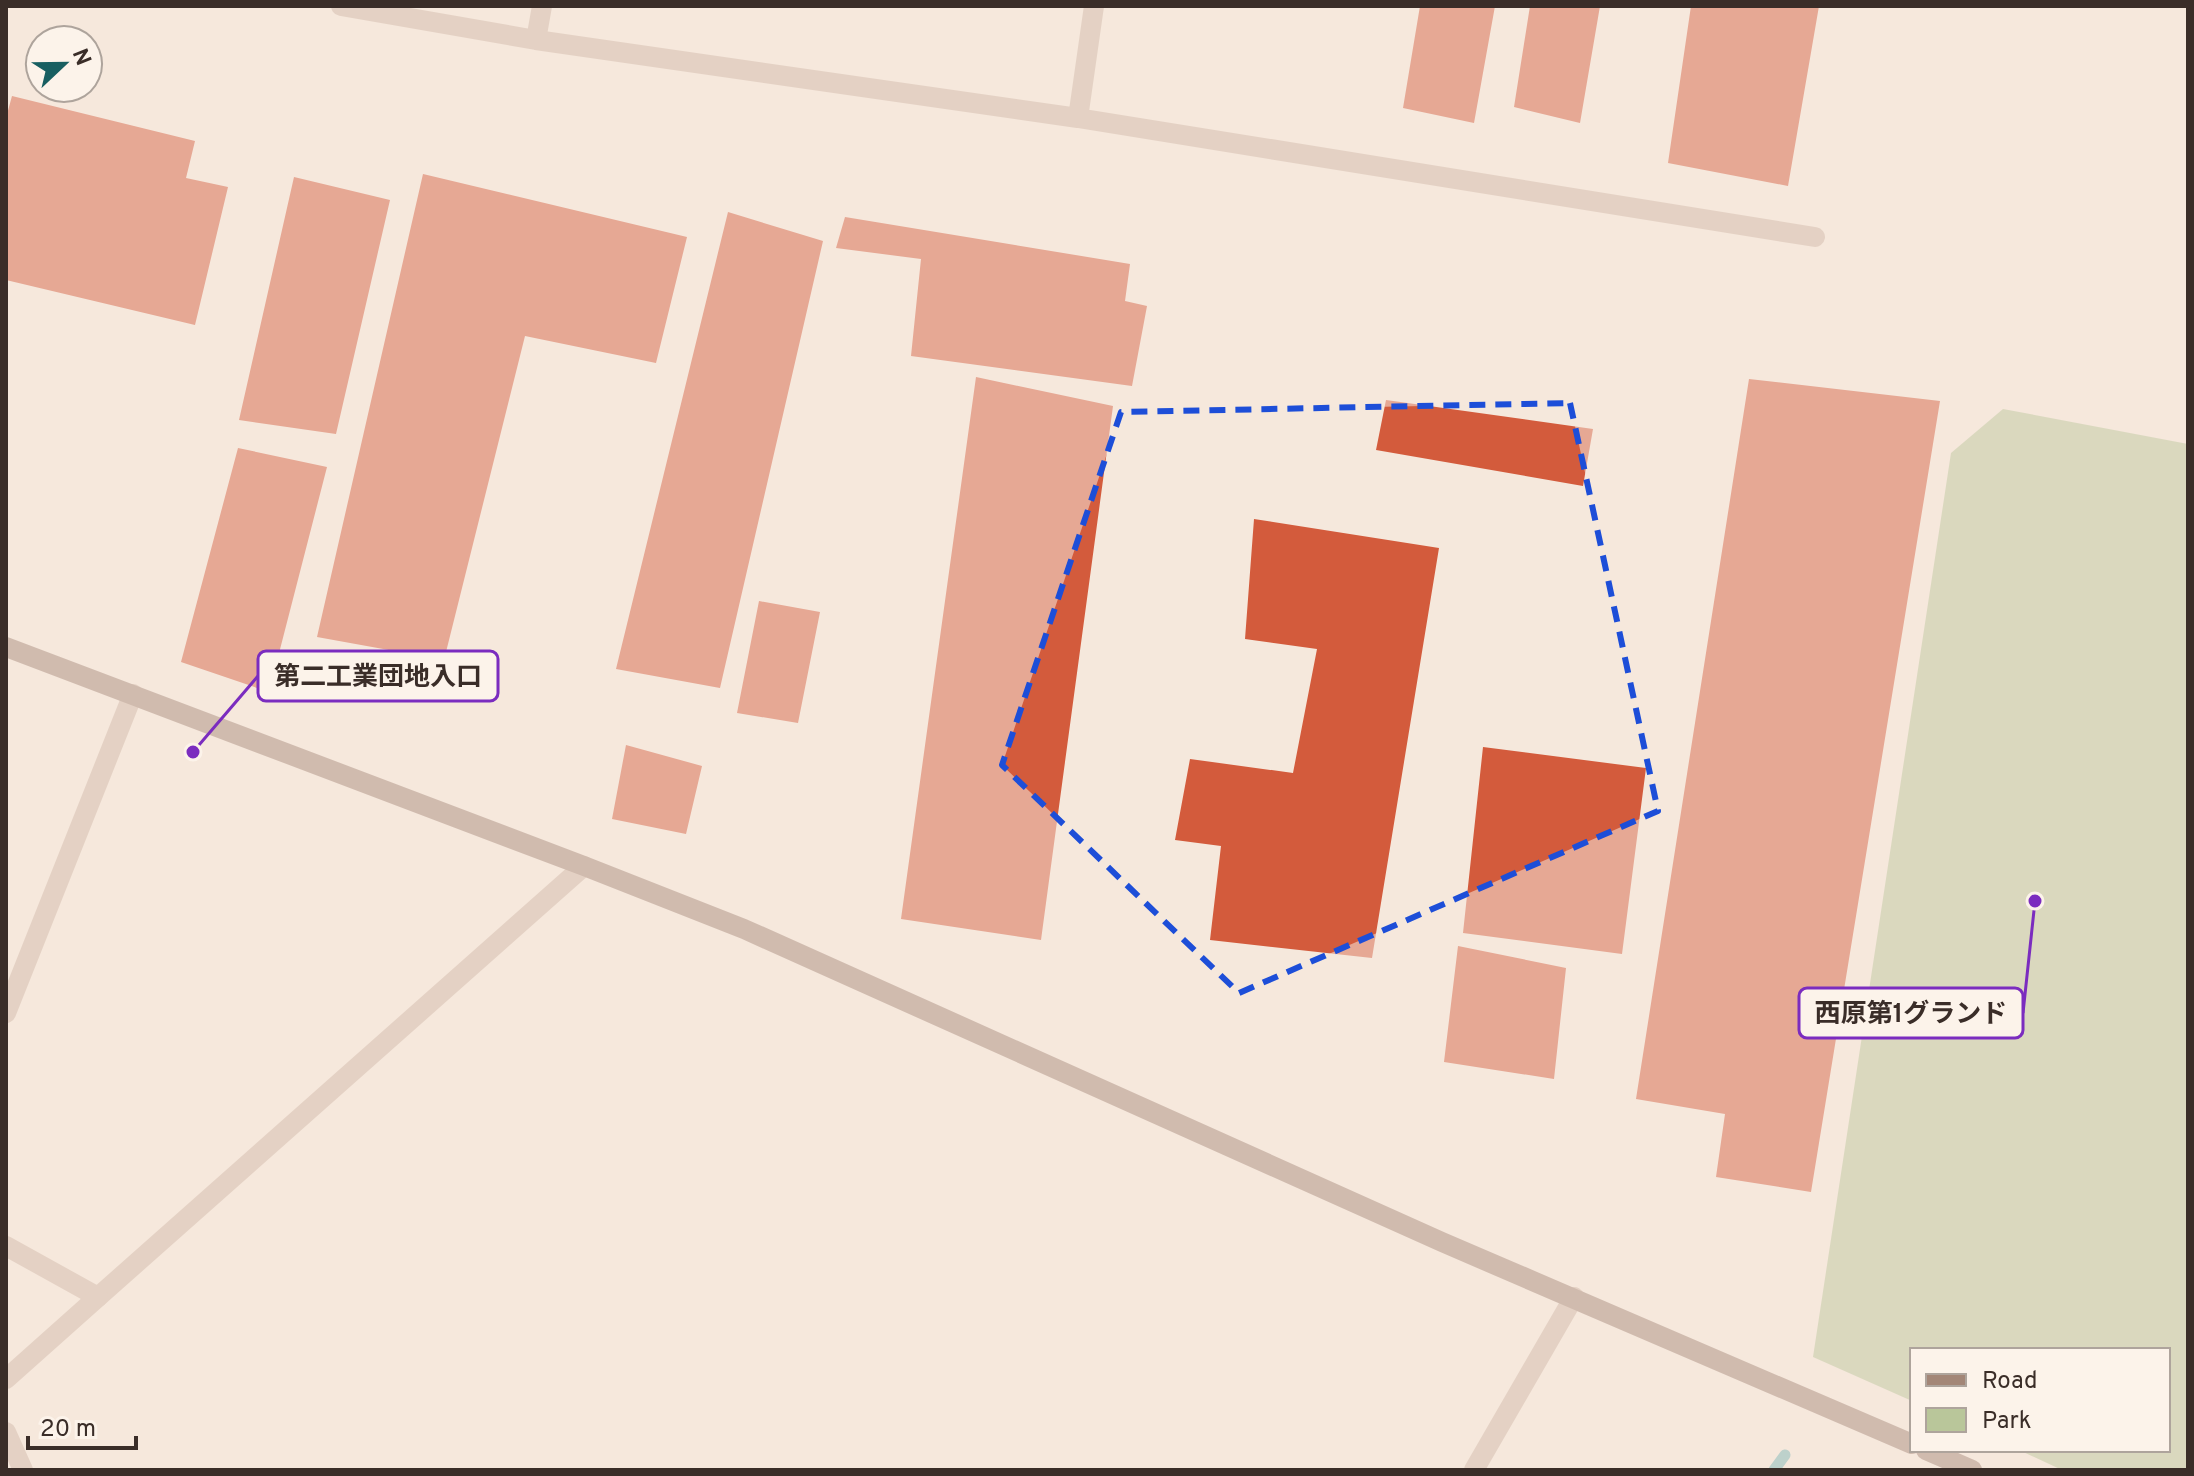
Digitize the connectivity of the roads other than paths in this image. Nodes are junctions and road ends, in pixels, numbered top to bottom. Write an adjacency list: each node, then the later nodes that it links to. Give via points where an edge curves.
1 (341, 6): 4 (street)
2 (542, 6): 4 (street)
3 (1094, 6): 5 (street)
4 (536, 40): 5 (street)
5 (1078, 118): 6 (street)
6 (1815, 237)
7 (6, 647): 8 (street)
8 (133, 694): 9 (street); 10 (street)
9 (584, 866): 12 (street); 13 (street, via 744,929)
10 (6, 1013)
11 (6, 1246): 12 (street)
12 (98, 1297): 14 (street)
13 (1574, 1297): 16 (street); 19 (street)
14 (8, 1376)
15 (6, 1432): 18 (street)
16 (1910, 1443)
17 (1932, 1453): 20 (street)
18 (23, 1470)
19 (1474, 1470)
20 (1972, 1470)

